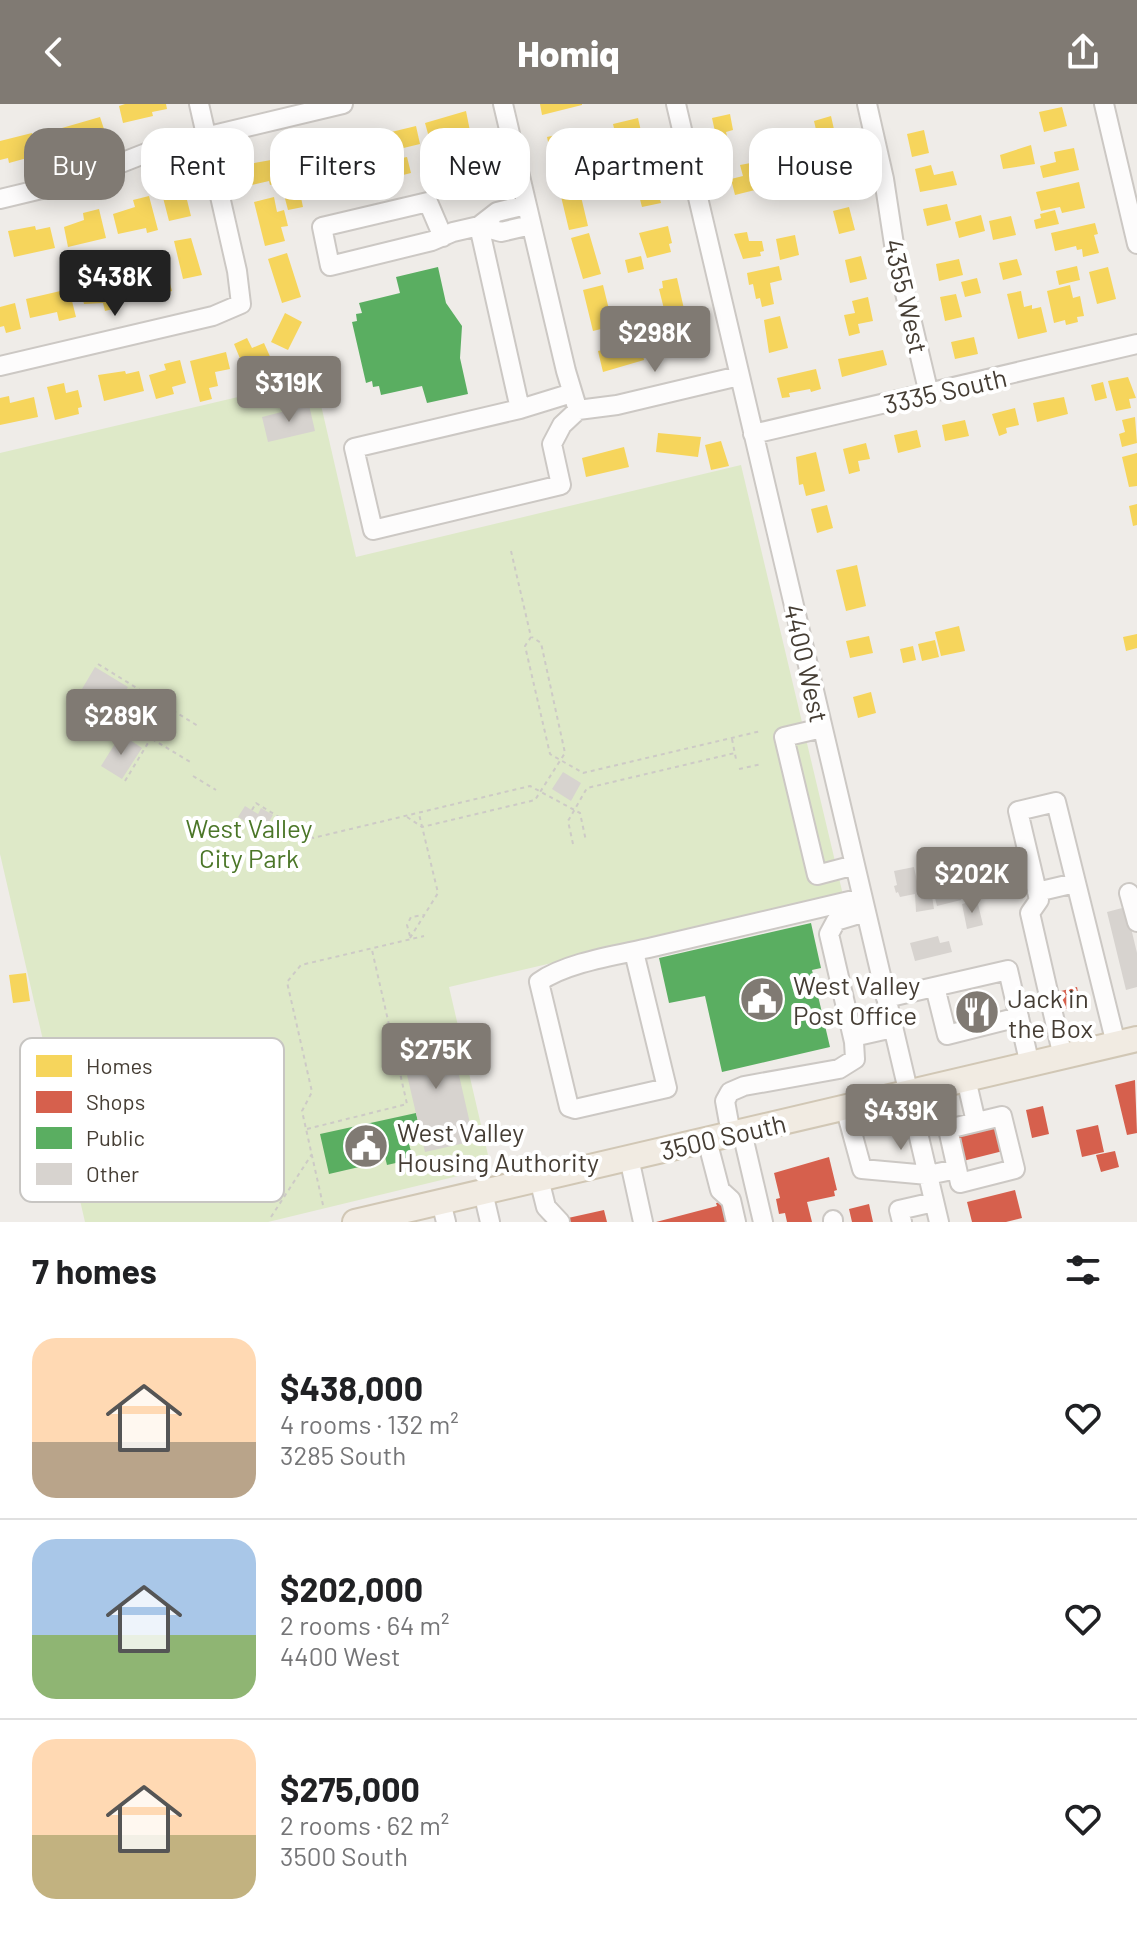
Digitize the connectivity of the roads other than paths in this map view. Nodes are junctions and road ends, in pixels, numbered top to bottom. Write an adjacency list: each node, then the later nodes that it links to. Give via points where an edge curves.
1 (199, 104): 7 (street)
2 (343, 104): 8 (street)
3 (503, 104): 12 (street)
4 (676, 104): 19 (street, 4400 West)
5 (867, 104): 20 (street, 4355 West)
6 (1104, 104): 16 (street)
7 (205, 128)
8 (241, 128)
9 (141, 155): 10 (street, via 75,181)
10 (0, 199)
11 (221, 200): 18 (street, via 241,304 213,316)
12 (526, 205): 13 (street); 14 (street, via 497,212)
13 (531, 225): 14 (street, via 501,232); 21 (street)
14 (479, 226): 15 (street); 22 (street)
15 (443, 237): 15 (street, via 330,266 322,227 428,202)
16 (1137, 244)
17 (1137, 344): 20 (street, 3335 South)
18 (0, 366)
19 (739, 376): 21 (street, via 617,405); 23 (street, 4400 West)
20 (929, 394): 23 (street, 3335 South)
21 (575, 401): 22 (street); 22 (street, via 552,444 561,485 373,530 354,448)
22 (520, 409)
23 (753, 434): 24 (street, 4400 West)
24 (822, 728): 25 (street, 4400 West); 25 (street, via 784,737 791,768 817,875)
25 (855, 865): 29 (street, 4400 West)
26 (1075, 883): 27 (street); 27 (street, via 1056,802 1018,811); 37 (street)
27 (1037, 892): 38 (street, via 1039,900 1030,913)
28 (1129, 893): 30 (street)
29 (864, 905): 31 (street); 33 (street, 4400 West); 36 (street, via 836,921 829,934)
30 (1137, 922)
31 (634, 952): 31 (street, via 552,972 539,982 569,1107 667,1088)
32 (930, 988): 33 (street); 34 (street, via 947,1035); 34 (street, via 1008,970)
33 (886, 998): 35 (street, 4400 West)
34 (1019, 1017): 39 (street)
35 (893, 1028): 36 (street); 41 (street, 4400 West)
36 (853, 1037): 44 (street, via 856,1056 846,1067 744,1086 728,1094 725,1101)
37 (1126, 1042): 38 (main road, 3500 South)
38 (1063, 1057): 39 (main road, 3500 South)
39 (1030, 1065): 40 (main road, 3500 South)
40 (966, 1079): 41 (main road, 3500 South); 43 (street)
41 (909, 1092): 42 (main road, 3500 South); 48 (street, 4400 West)
42 (845, 1107): 44 (main road, 3500 South); 48 (street, via 862,1169)
43 (976, 1122): 47 (street, via 948,1129); 47 (street, via 1002,1116 1015,1169 960,1183)
44 (737, 1133): 45 (main road, 3500 South); 58 (street)
45 (707, 1140): 46 (main road, 3500 South); 57 (street, via 720,1190 731,1200)
46 (629, 1158): 49 (main road, 3500 South); 56 (street)
47 (957, 1169): 48 (street)
48 (928, 1175): 51 (street, 4400 West)
49 (539, 1179): 50 (main road, 3500 South); 55 (street, via 546,1207)
50 (483, 1192): 52 (main road, 3500 South); 54 (street)
51 (934, 1202): 59 (street, via 899,1210); 60 (street, 4400 West)
52 (443, 1212): 53 (main road, 3500 South)
53 (361, 1221)
54 (490, 1222)
55 (560, 1222)
56 (643, 1222)
57 (736, 1222)
58 (763, 1222)
59 (902, 1222)
60 (939, 1222)

